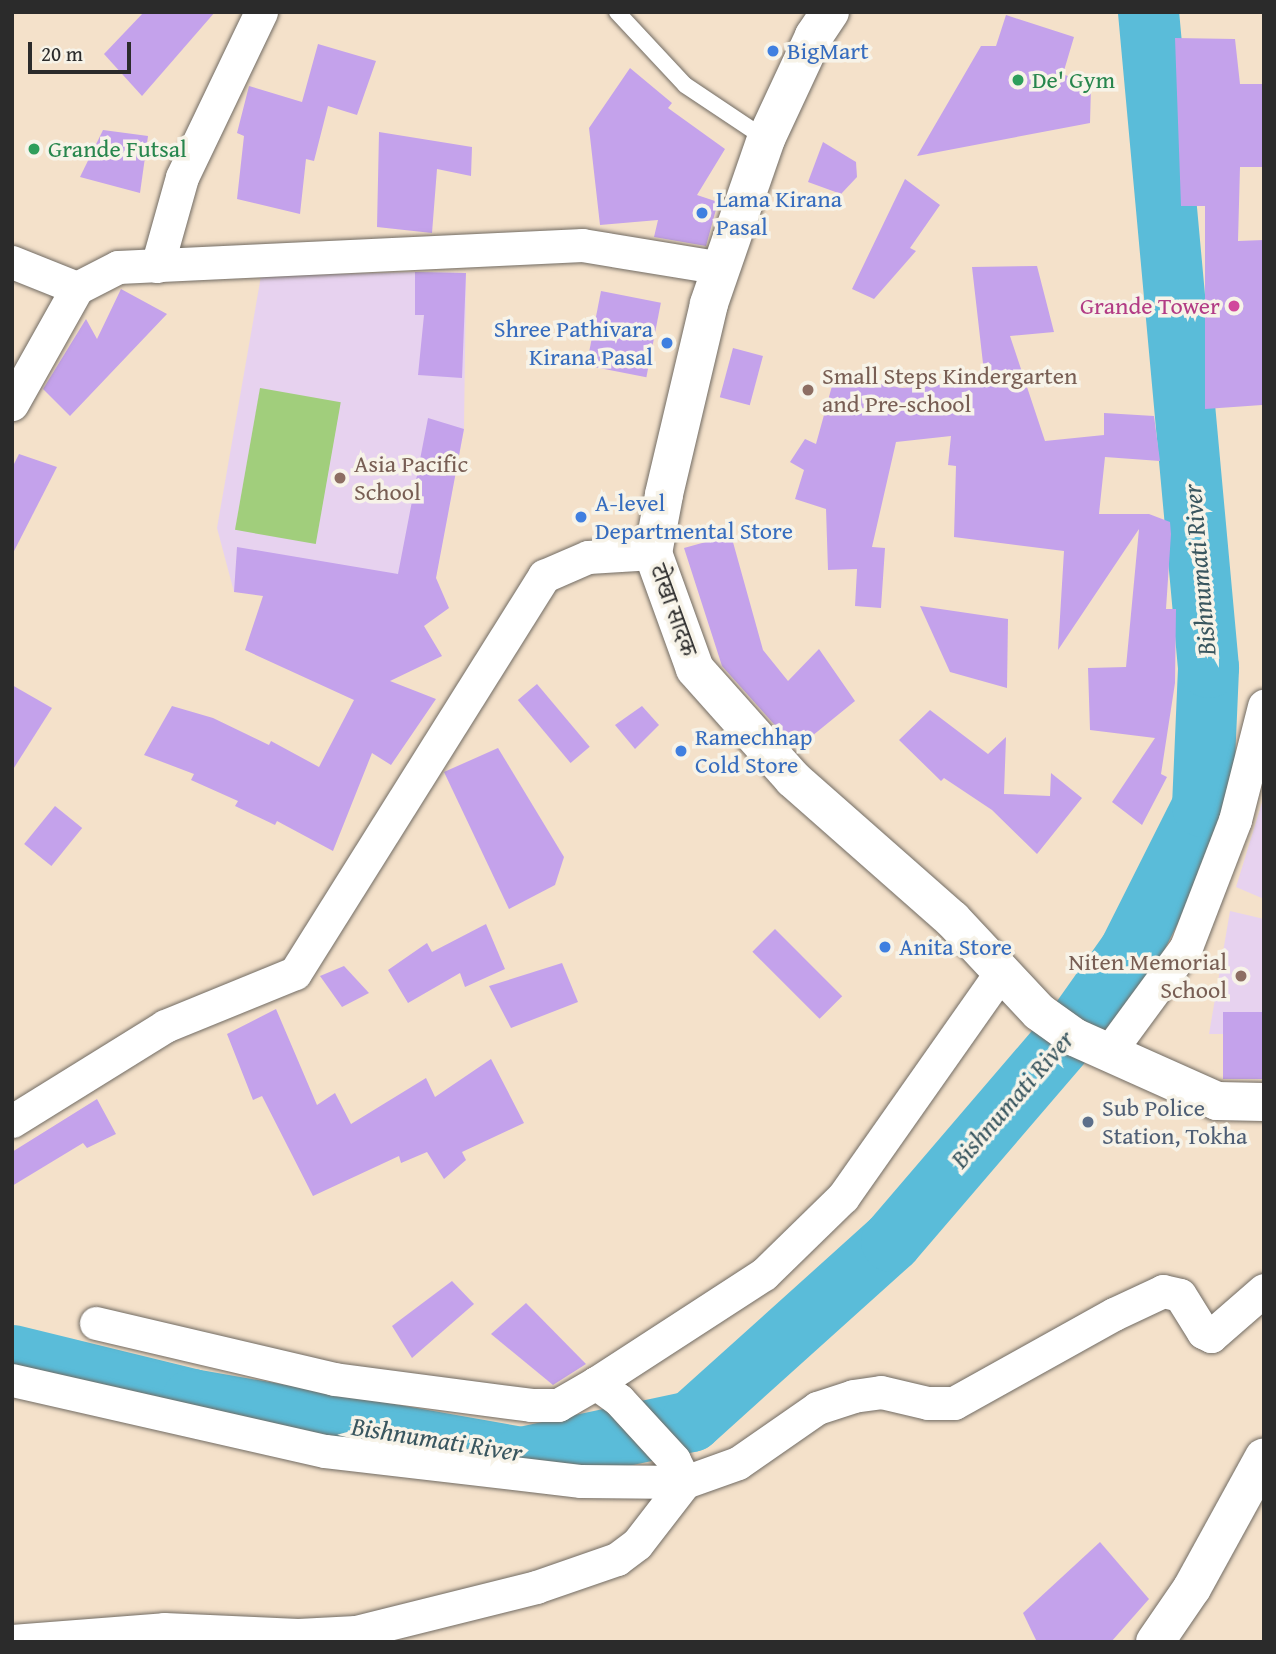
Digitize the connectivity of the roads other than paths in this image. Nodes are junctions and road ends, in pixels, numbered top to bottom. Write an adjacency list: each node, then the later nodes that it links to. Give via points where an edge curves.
1 (261, 12): 6 (street, via 183,177)
2 (617, 12): 4 (lane, via 685,85)
3 (830, 12): 4 (main road, टोखा सादक)
4 (766, 139): 7 (main road, टोखा सादक)
5 (12, 262): 8 (street)
6 (157, 266): 7 (street, via 582,245); 8 (street, via 118,267)
7 (722, 268): 10 (main road, टोखा सादक, via 706,317)
8 (76, 288): 9 (street)
9 (12, 404)
10 (653, 553): 12 (main road, टोखा सादक, via 695,668 793,779 952,919); 15 (street, via 588,557 544,576 295,973 165,1026)
11 (1264, 706): 13 (street, via 1235,820 1186,947)
12 (1002, 971): 13 (main road, टोखा सादक, via 1039,1012); 19 (street, via 843,1197 764,1274)
13 (1109, 1052): 14 (main road, टोखा सादक, via 1217,1101)
14 (1264, 1102)
15 (12, 1121)
16 (1264, 1290): 21 (street, via 1211,1336 1202,1332 1180,1295 1163,1292 1114,1314 954,1403 928,1403 881,1392 853,1396 817,1408 738,1463)
17 (96, 1323): 19 (street, via 334,1379 531,1405 558,1405)
18 (12, 1380): 21 (street, via 325,1451 582,1481)
19 (608, 1392): 21 (street)
20 (1264, 1457): 23 (main road, via 1192,1588)
21 (680, 1471): 22 (street, via 637,1544 617,1559 536,1587 356,1632 298,1635 164,1629)
22 (12, 1641)
23 (1155, 1642)

